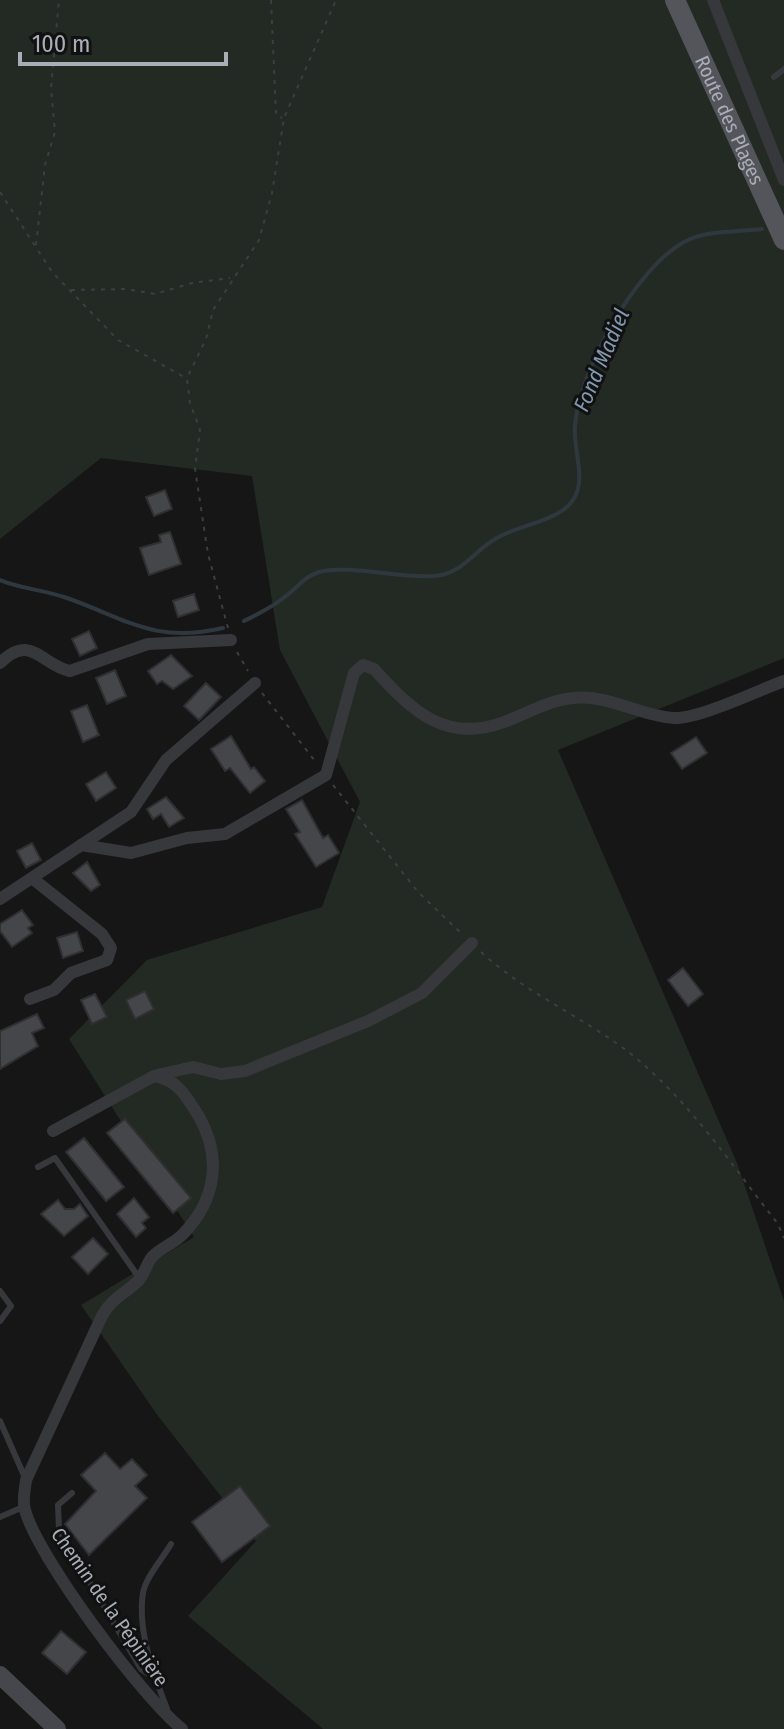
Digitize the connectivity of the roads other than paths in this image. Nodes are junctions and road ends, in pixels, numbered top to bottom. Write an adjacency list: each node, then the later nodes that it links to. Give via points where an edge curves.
1 (675, 0): 6 (main road, Route des Plages)
2 (713, 0): 5 (street, Route des Plages)
3 (784, 69): 4 (lane)
4 (774, 77)
5 (784, 180)
6 (784, 240)
7 (231, 640): 8 (street, via 148,644 70,671 27,650)
8 (0, 663)
9 (784, 681): 11 (street, via 676,718 574,697 482,729 461,730 433,722 363,665 354,673 326,775 225,834 131,853)
10 (255, 683): 11 (street, via 166,760 131,812)
11 (81, 845): 12 (street)
12 (32, 878): 13 (street); 15 (street, via 102,934 111,948 107,960 71,973 54,990)
13 (0, 899)
14 (472, 943): 16 (street, via 422,993 368,1021 245,1071 221,1074 193,1067)
15 (30, 999)
16 (154, 1076): 17 (street); 19 (street, via 175,1082 185,1094 207,1132 214,1157 203,1208 181,1237 150,1259)
17 (53, 1131)
18 (38, 1167): 19 (lane, via 55,1158)
19 (140, 1279): 23 (street, via 102,1316)
20 (0, 1291): 21 (lane, via 11,1306)
21 (0, 1321)
22 (0, 1421): 23 (lane)
23 (26, 1480): 25 (street)
24 (72, 1493): 29 (lane, via 58,1505 59,1530 141,1669)
25 (23, 1507): 26 (lane); 30 (street, Chemin de la Pépinière, via 72,1592 147,1698)
26 (0, 1517)
27 (171, 1544): 29 (lane, via 143,1591 144,1630)
28 (0, 1675): 31 (main road)
29 (155, 1679): 30 (lane)
30 (177, 1725)
31 (57, 1729)

